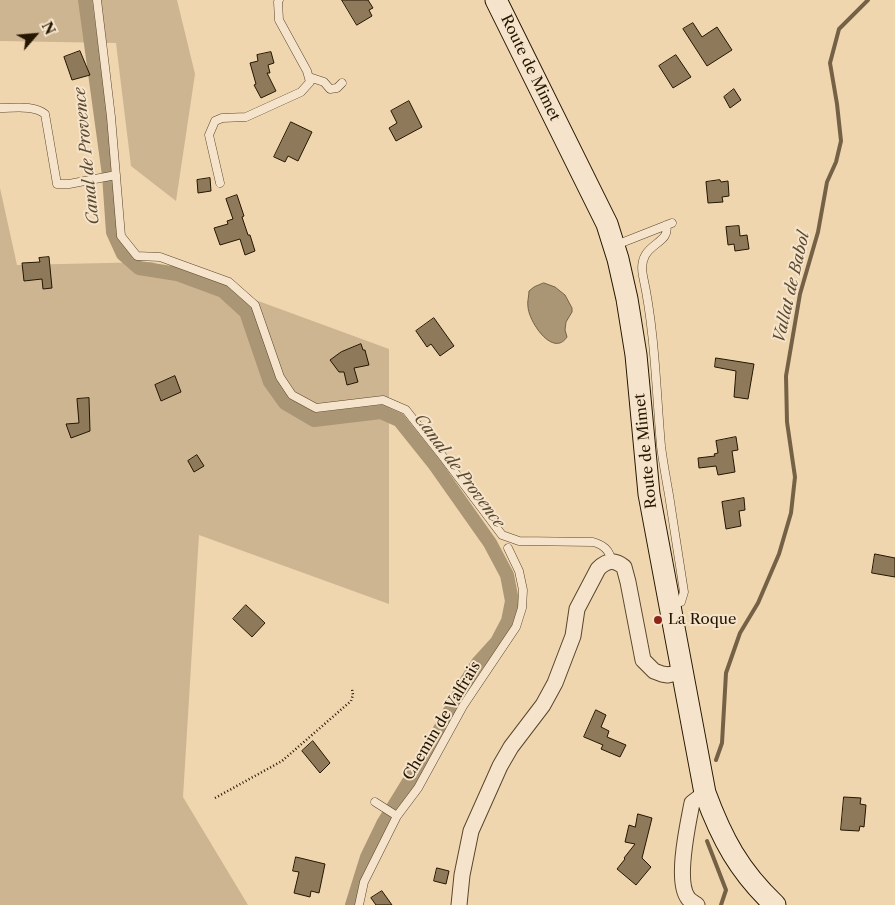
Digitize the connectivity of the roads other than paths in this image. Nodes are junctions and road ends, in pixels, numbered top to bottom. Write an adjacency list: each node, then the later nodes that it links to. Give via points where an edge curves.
1 (97, 0): 7 (lane)
2 (279, 0): 4 (lane, via 279,20)
3 (496, 0): 9 (main road, Route de Mimet, via 607,224)
4 (309, 78): 5 (lane, via 324,82 330,89); 8 (lane, via 310,82 301,92 246,117 216,121 209,135)
5 (342, 84)
6 (1, 108): 7 (lane, via 26,108 45,114 57,184)
7 (116, 175): 11 (lane, via 121,236 137,256 160,257 229,282 255,306 280,377 292,395 316,408 383,400 406,410 502,535 518,541 593,542 602,545)
8 (220, 183)
9 (614, 246): 12 (main road, Route de Mimet, via 633,336 650,494); 12 (lane, via 669,224 664,238 642,259 656,370 661,447 684,592 681,602)
10 (508, 548): 16 (lane, Chemin de Valfrais, via 523,590 516,627 463,706 418,788)
11 (612, 561): 13 (street, via 624,567 643,660 662,674); 18 (street, via 598,568 577,609 573,636 555,682 543,706 500,766 471,831)
12 (669, 606): 13 (main road, Route de Mimet)
13 (681, 672): 14 (main road, Route de Mimet)
14 (704, 793): 19 (street, via 692,803 684,846 683,886 688,899); 20 (main road, Route de Mimet, via 731,852)
15 (375, 802): 16 (lane)
16 (396, 815): 17 (lane, Chemin de Valfrais, via 364,882)
17 (359, 905)
18 (459, 905)
19 (697, 905)
20 (775, 905)

